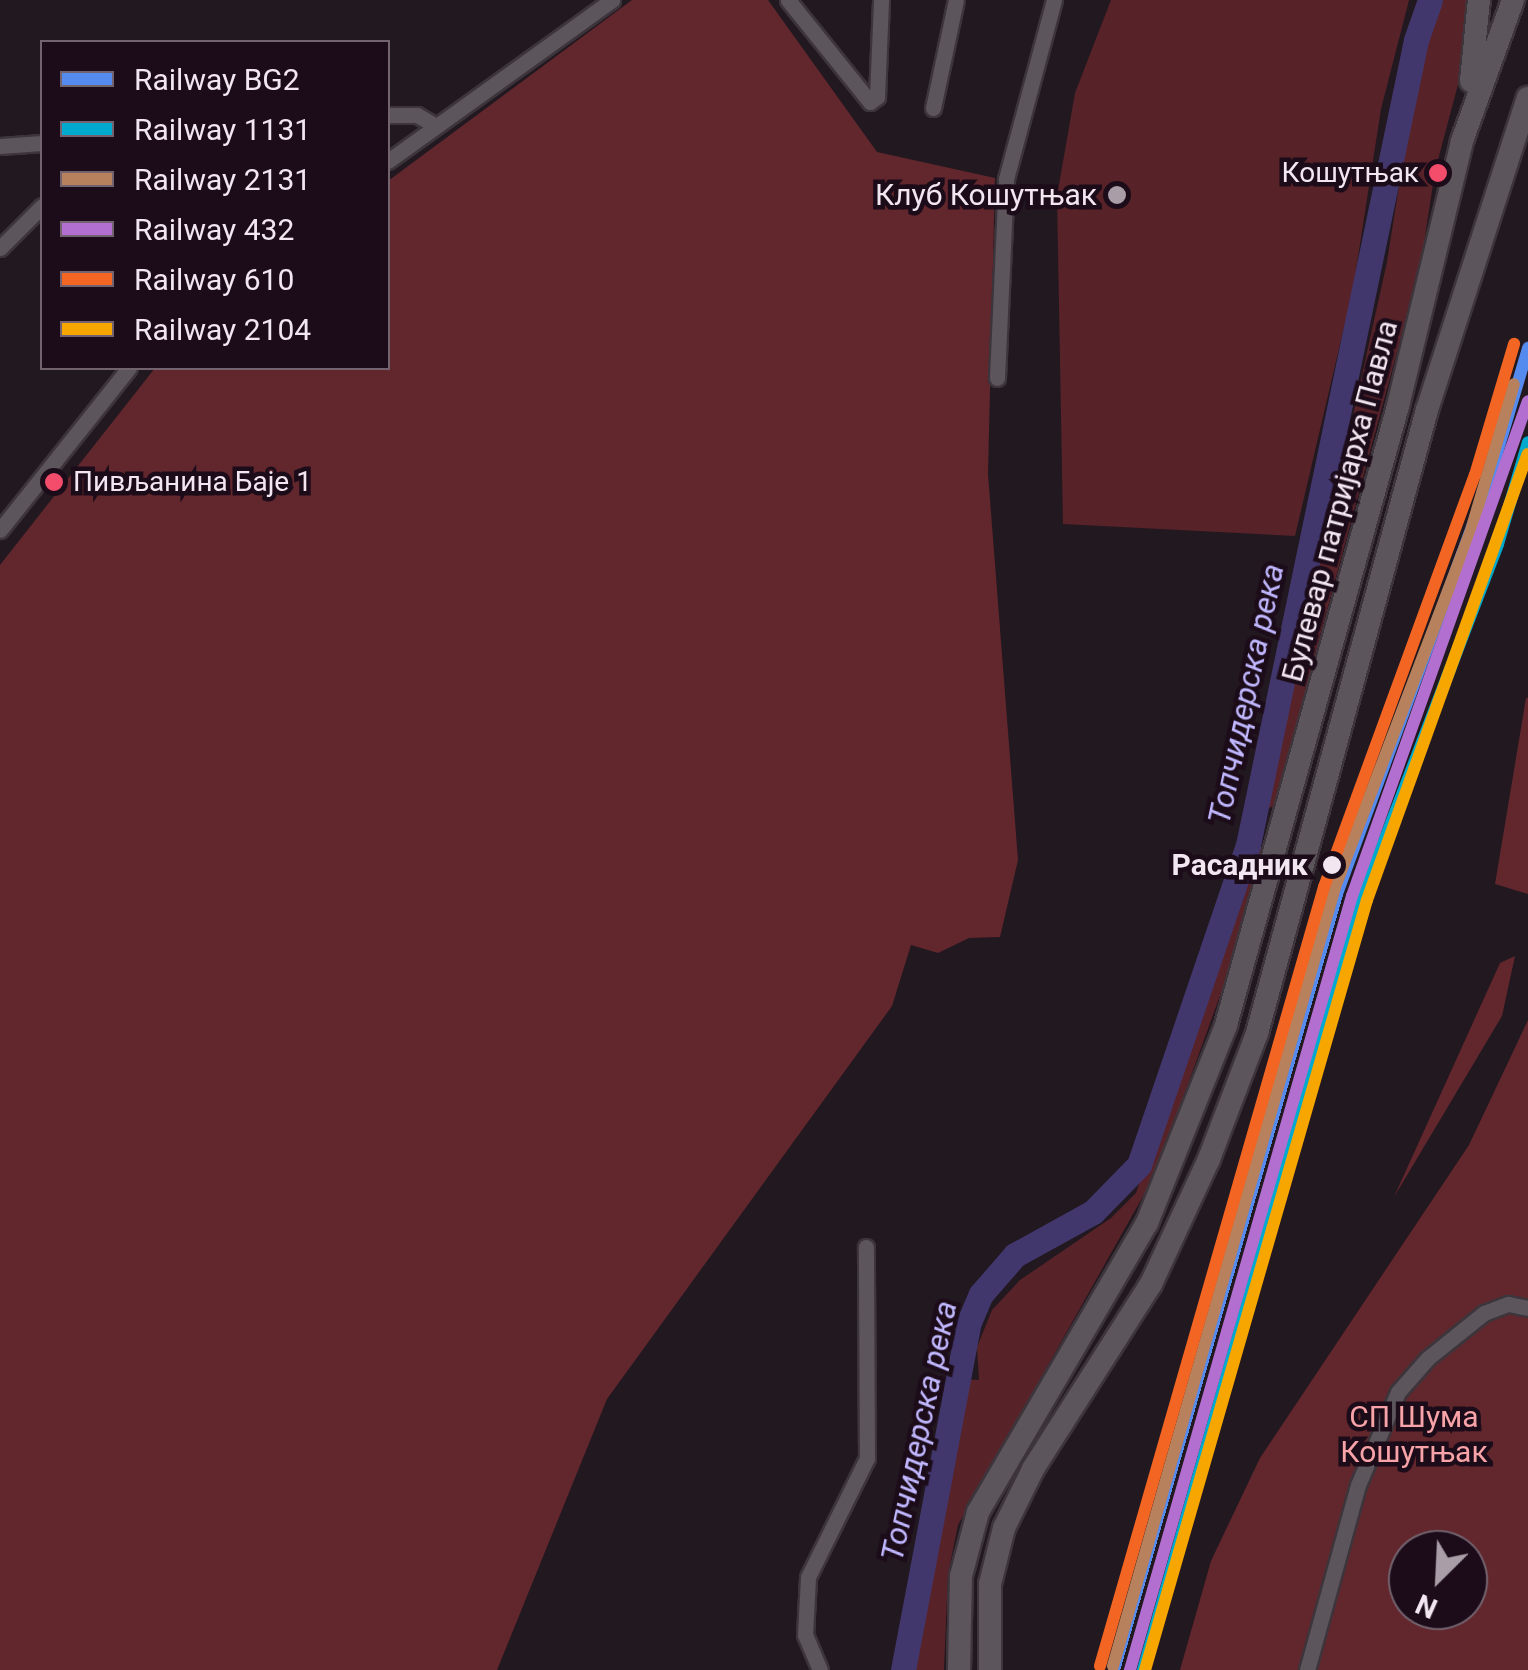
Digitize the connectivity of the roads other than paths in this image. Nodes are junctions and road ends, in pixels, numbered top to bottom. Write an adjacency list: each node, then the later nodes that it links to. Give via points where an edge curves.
1 (612, 0): 12 (street)
2 (788, 0): 3 (street, via 861,98 872,102)
3 (881, 0)
4 (956, 0): 10 (street)
5 (1054, 0): 19 (street, via 1006,180)
6 (1479, 0): 9 (main road)
7 (1518, 4): 9 (main road, Булевар патријарха Павла)
8 (1528, 98): 25 (main road, Булевар патријарха Павла, via 1427,410 1257,1033 1210,1159 1151,1284 1033,1469 1004,1528 990,1584)
9 (1472, 106): 24 (main road, Булевар патријарха Павла, via 1385,457 1226,1025 1147,1222 978,1512 961,1576)
10 (933, 108)
11 (390, 114): 12 (street, via 416,115)
12 (436, 126): 15 (street)
13 (40, 143): 14 (street)
14 (0, 146)
15 (390, 160)
16 (40, 208): 17 (street)
17 (0, 248)
18 (128, 370): 20 (street)
19 (996, 378)
20 (1, 525)
21 (866, 1247): 23 (street, via 867,1458 808,1577 805,1635)
22 (1528, 1308): 26 (street, via 1508,1304 1484,1312 1398,1392 1358,1486)
23 (820, 1670)
24 (959, 1670)
25 (990, 1670)
26 (1307, 1670)

